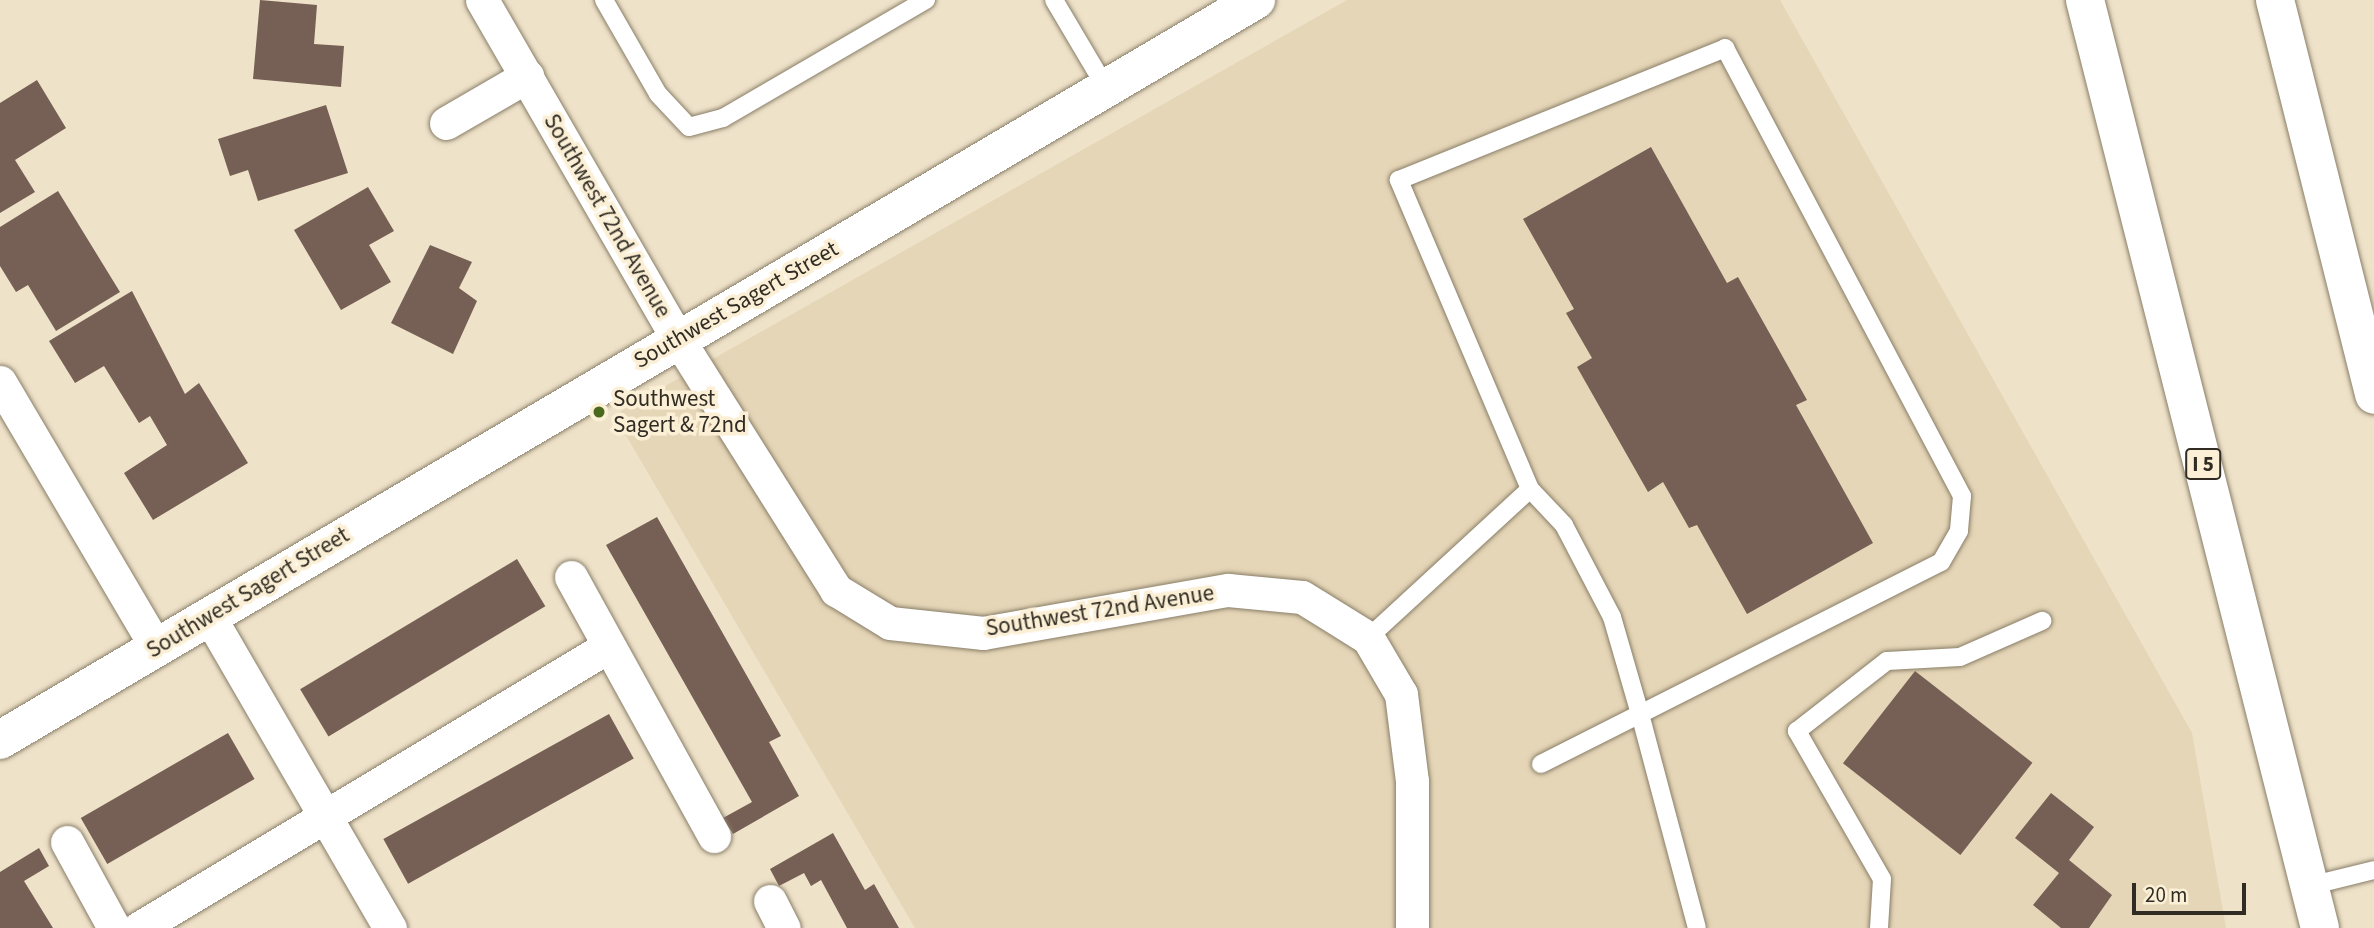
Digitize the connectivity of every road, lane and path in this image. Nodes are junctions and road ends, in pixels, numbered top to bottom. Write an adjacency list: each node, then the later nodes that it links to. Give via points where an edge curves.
1 (482, 0): 8 (street, Southwest 72nd Avenue)
2 (604, 0): 3 (lane, via 658,94 689,127 723,118)
3 (926, 0)
4 (1054, 0): 9 (lane)
5 (1256, 0): 9 (main road, Southwest Sagert Street)
6 (2085, 0): 28 (main road, I 5)
7 (2275, 0): 13 (main road)
8 (527, 76): 10 (street); 11 (street, Southwest 72nd Avenue)
9 (1105, 88): 11 (main road, Southwest Sagert Street)
10 (446, 123)
11 (678, 339): 16 (main road, Southwest Sagert Street); 18 (street, Southwest 72nd Avenue, via 836,590 890,623 983,633 1228,590 1302,597)
12 (0, 382): 20 (street)
13 (2374, 395)
14 (1530, 489): 18 (lane); 21 (lane, via 1564,525 1612,617); 21 (lane, via 1399,180 1726,48 1962,496 1959,531 1941,562)
15 (571, 577): 19 (street)
16 (209, 616): 20 (main road, Southwest Sagert Street); 24 (street)
17 (2042, 621): 34 (lane, via 1960,657 1887,661 1797,731 1882,879)
18 (1368, 638): 32 (street, Southwest 72nd Avenue, via 1401,694 1412,781)
19 (609, 646): 24 (street); 25 (street)
20 (156, 648): 22 (main road, Southwest Sagert Street)
21 (1640, 714): 23 (lane); 33 (lane)
22 (0, 740)
23 (1541, 764)
24 (325, 815): 30 (street); 31 (street)
25 (715, 836)
26 (67, 842): 29 (street)
27 (2374, 870): 28 (lane)
28 (2309, 886): 35 (main road, I 5)
29 (114, 928)
30 (139, 928)
31 (390, 928)
32 (1412, 928)
33 (1697, 928)
34 (1879, 928)
35 (2320, 928)

